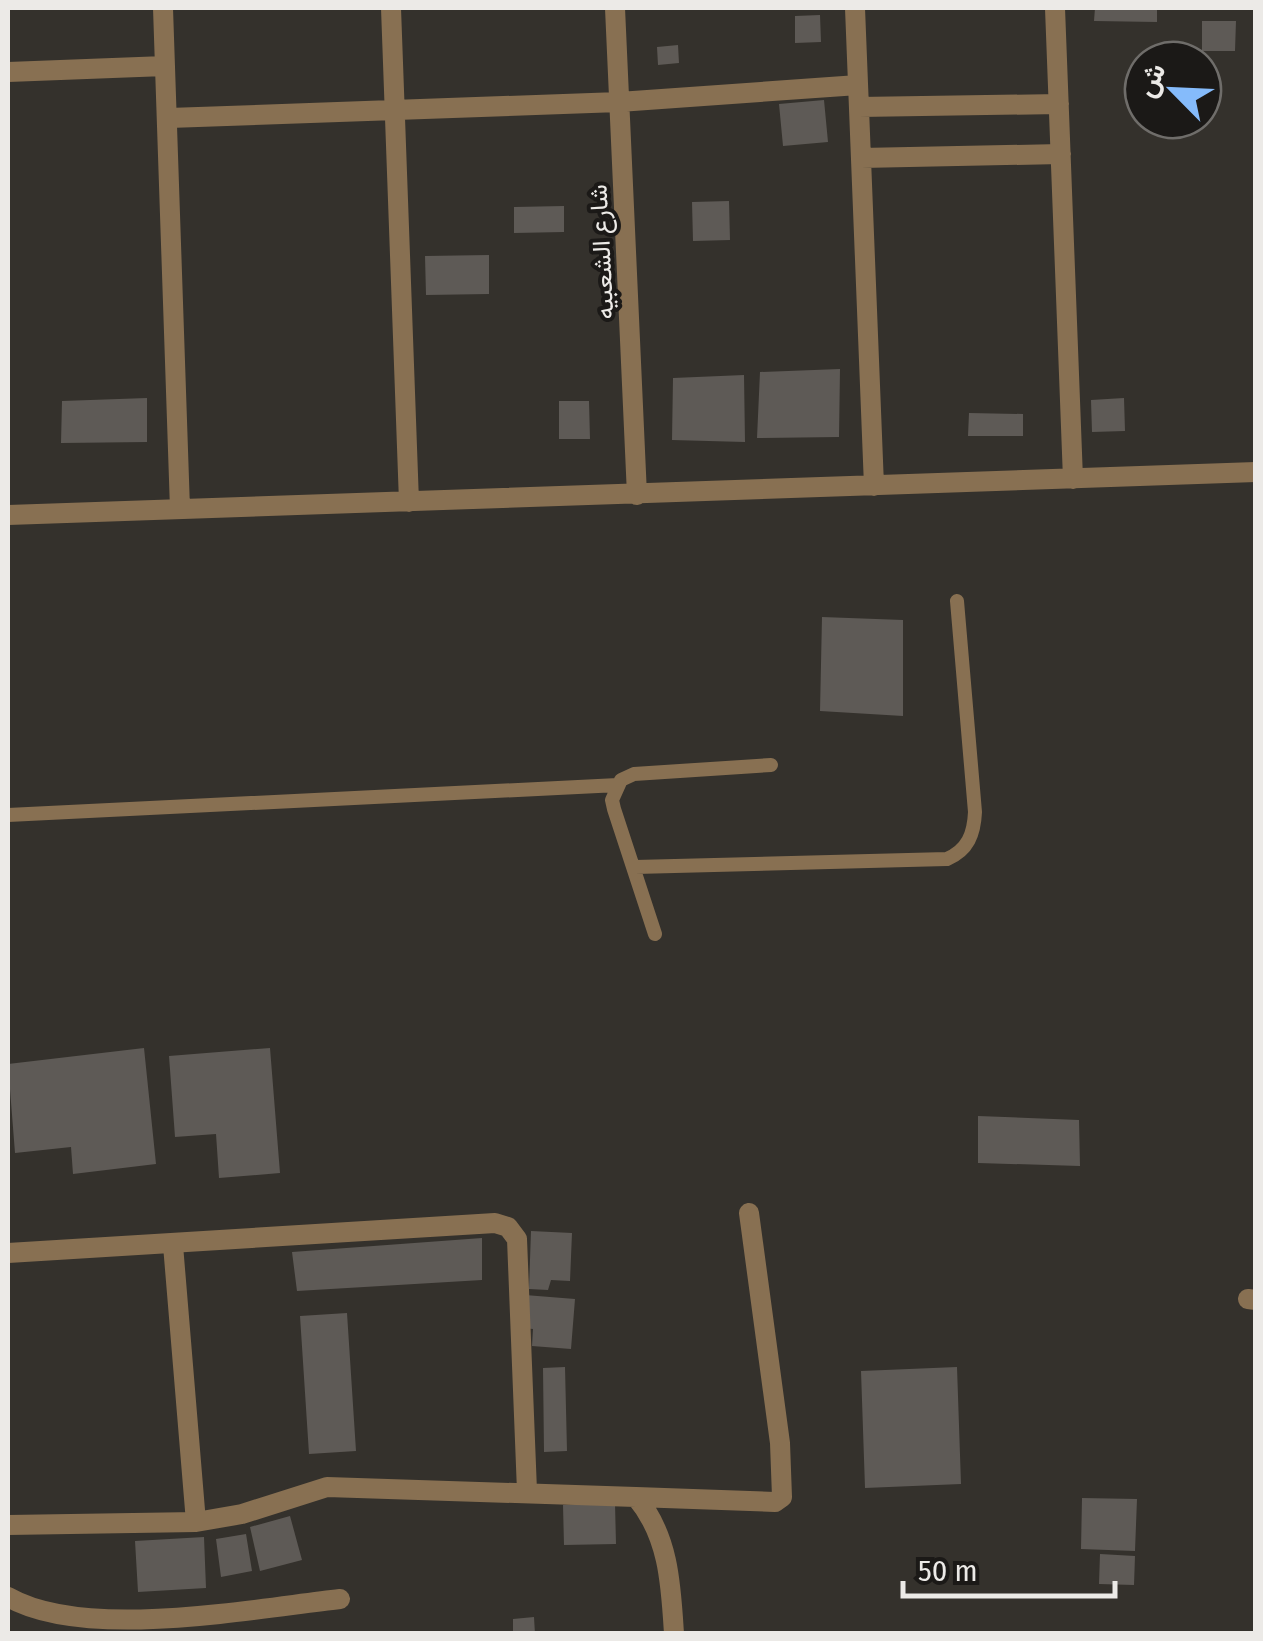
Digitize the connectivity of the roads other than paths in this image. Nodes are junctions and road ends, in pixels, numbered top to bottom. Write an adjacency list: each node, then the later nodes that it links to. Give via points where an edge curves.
1 (163, 8): 6 (street)
2 (392, 8): 12 (street)
3 (615, 8): 9 (street, شارع الشعبيه)
4 (854, 8): 8 (street)
5 (1055, 8): 10 (street)
6 (165, 66): 7 (street); 13 (street)
7 (8, 72)
8 (858, 85): 9 (street); 11 (street)
9 (619, 102): 12 (street); 19 (street, شارع الشعبيه)
10 (1059, 104): 11 (street); 14 (street)
11 (859, 107): 15 (street)
12 (395, 108): 13 (street); 20 (street)
13 (170, 118): 21 (street)
14 (1060, 154): 15 (street); 17 (street)
15 (861, 158): 18 (street)
16 (1256, 472): 17 (street)
17 (1074, 479): 18 (street)
18 (874, 486): 19 (street)
19 (637, 495): 20 (street)
20 (409, 502): 21 (street)
21 (180, 509): 22 (street)
22 (8, 515)
23 (957, 601): 27 (lane, via 975,812 973,833 961,852 947,859)
24 (772, 765): 25 (lane, via 634,774)
25 (618, 784): 26 (lane); 27 (lane, via 614,809)
26 (8, 815)
27 (635, 867): 28 (lane)
28 (655, 934)
29 (749, 1213): 33 (street, via 782,1498)
30 (173, 1245): 31 (street); 32 (street, via 508,1227 517,1239); 34 (street)
31 (8, 1253)
32 (527, 1491): 33 (street); 34 (street, via 327,1487)
33 (636, 1497): 39 (street, via 663,1546)
34 (196, 1522): 35 (street)
35 (8, 1525)
36 (8, 1597): 38 (street, via 65,1618)
37 (340, 1598): 38 (street)
38 (202, 1624)
39 (674, 1634)

